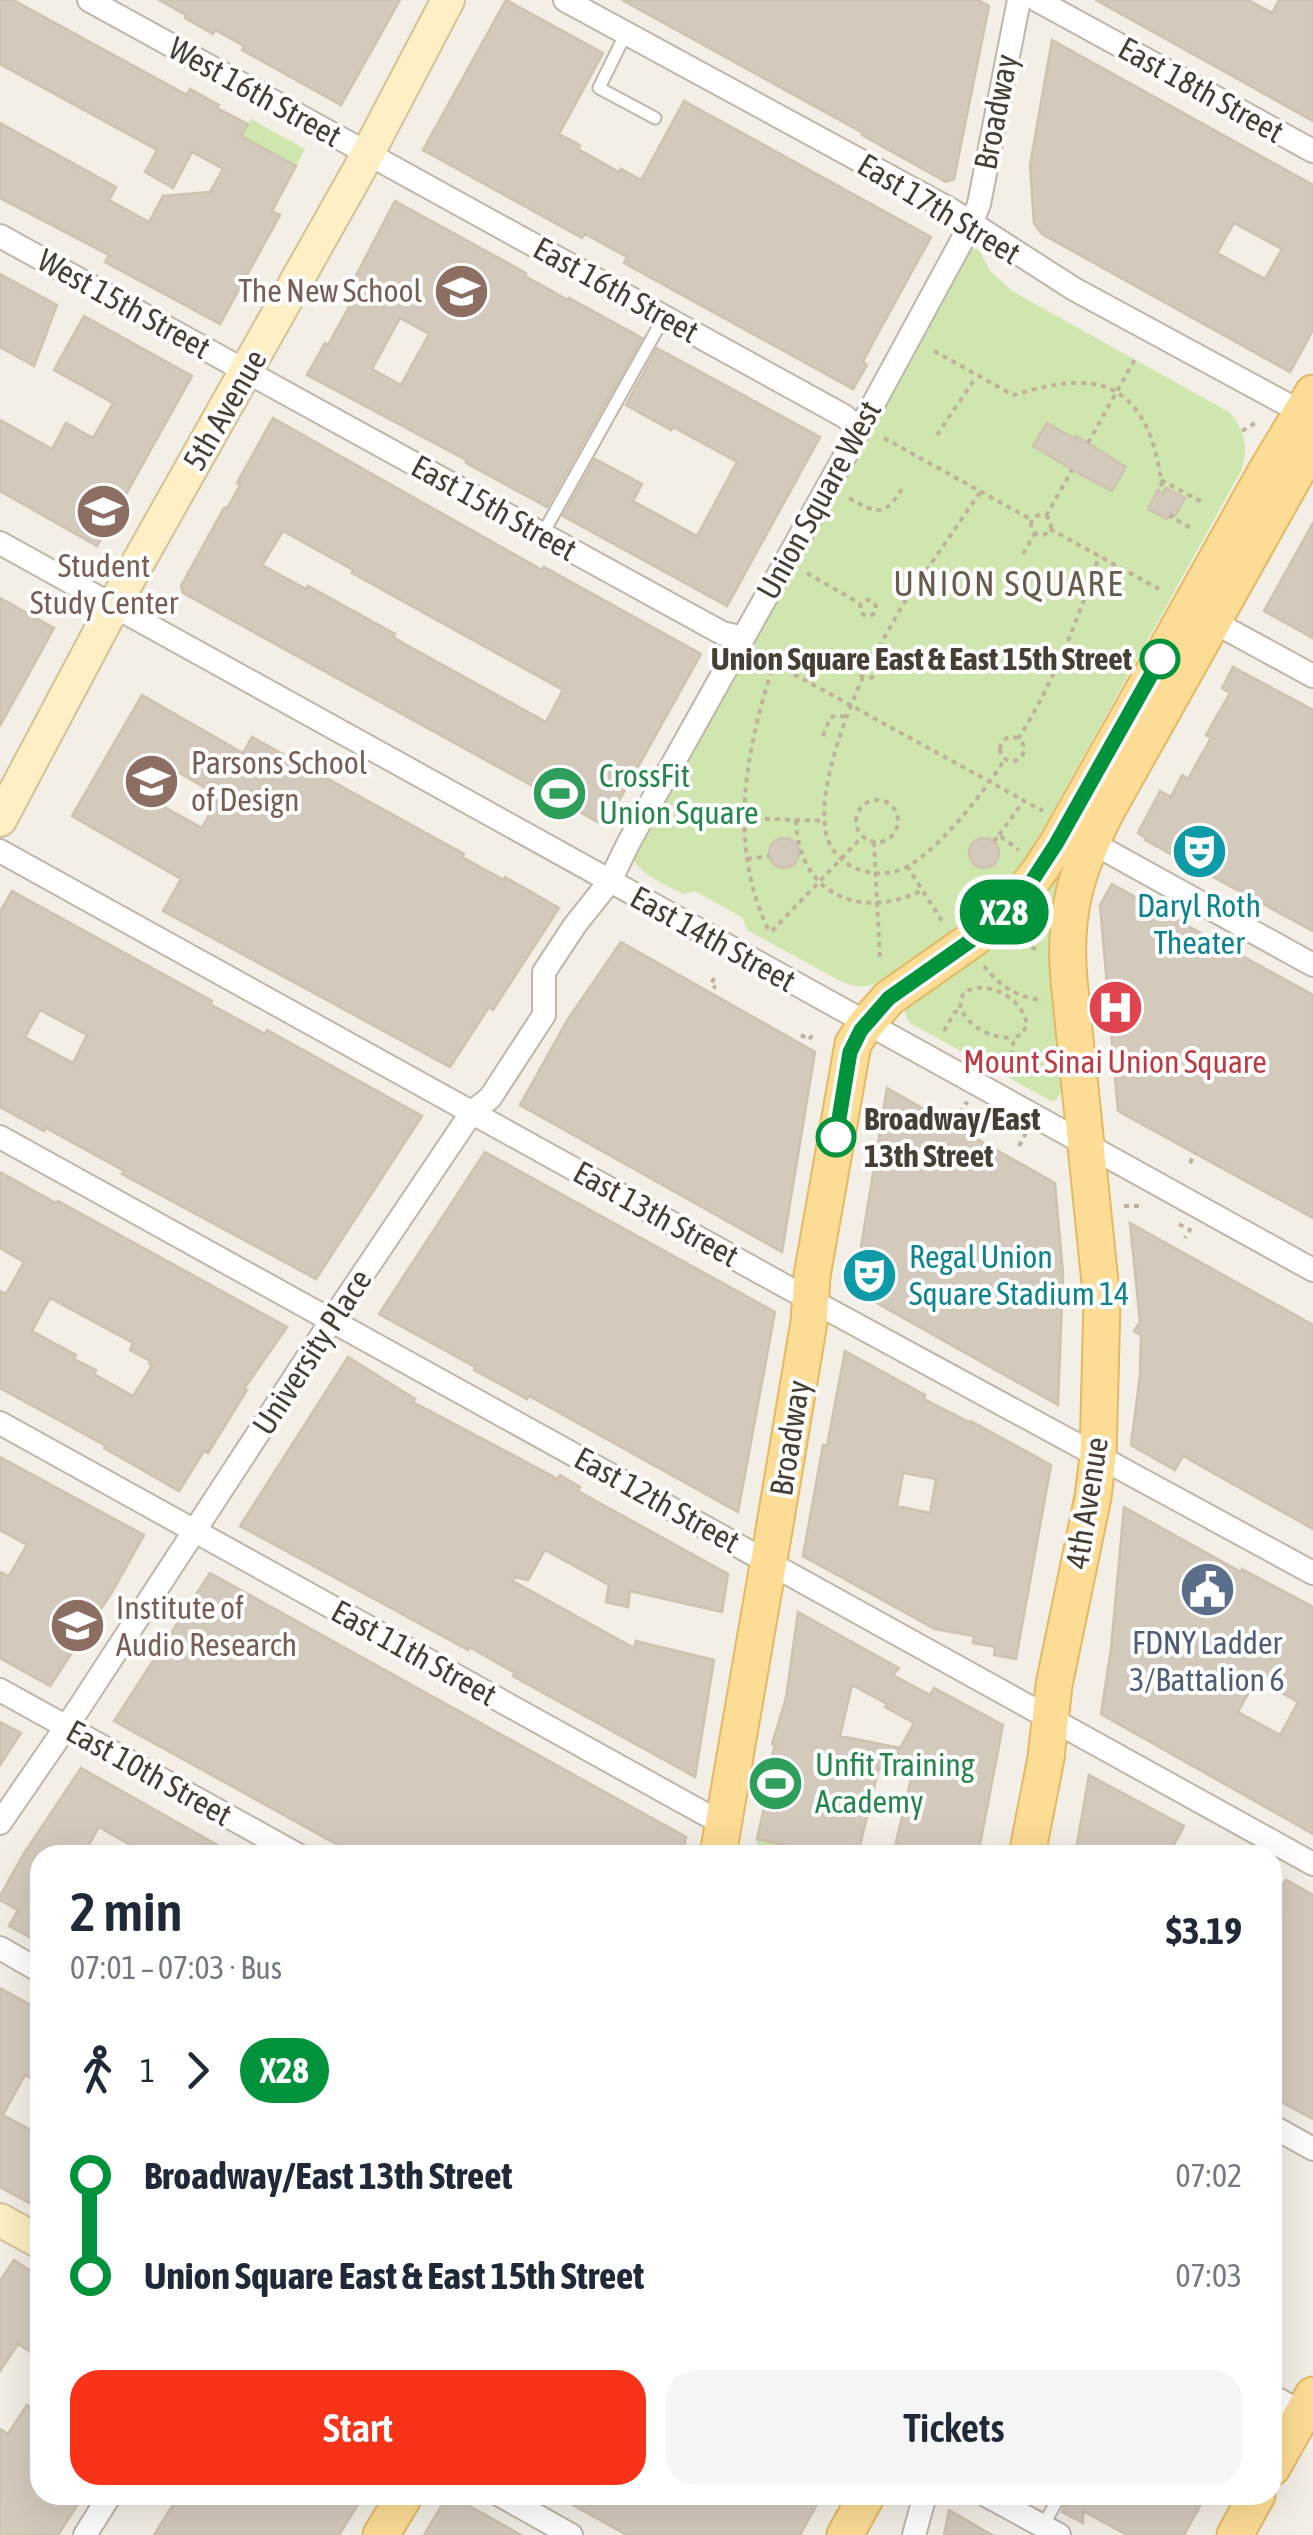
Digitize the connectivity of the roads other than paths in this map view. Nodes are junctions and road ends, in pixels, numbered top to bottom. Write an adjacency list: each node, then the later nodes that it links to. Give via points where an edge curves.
1 (89, 0): 9 (street, West 16th Street)
2 (448, 0): 9 (main road, 5th Avenue)
3 (565, 0): 6 (street, East 17th Street)
4 (1020, 0): 10 (street, Broadway)
5 (1038, 0): 8 (street, East 18th Street)
6 (626, 34): 7 (lane, via 599,88); 10 (street, East 17th Street)
7 (654, 118)
8 (1313, 152)
9 (368, 154): 12 (street, East 16th Street); 13 (main road, 5th Avenue)
10 (971, 224): 14 (street, East 17th Street, via 1074,289); 15 (street, Union Square West)
11 (0, 236): 13 (street, West 15th Street)
12 (664, 317): 15 (street, East 16th Street, via 844,416); 16 (lane)
13 (247, 373): 16 (street, East 15th Street); 18 (main road, 5th Avenue)
14 (1310, 417): 19 (main road)
15 (857, 434): 20 (street, Union Square West)
16 (542, 535): 20 (street, East 15th Street)
17 (0, 543): 18 (street, East 14th Street)
18 (114, 607): 22 (main road, 5th Avenue); 25 (street, East 14th Street)
19 (1201, 614): 21 (street); 23 (main road, via 1106,812)
20 (751, 647): 25 (street, Union Square West)
21 (1313, 676)
22 (0, 820)
23 (1067, 827): 26 (street); 27 (main road, via 1001,915 889,998); 30 (main road, 4th Avenue, via 1074,890 1067,938)
24 (0, 851): 28 (street, East 13th Street)
25 (610, 881): 27 (street, East 14th Street); 28 (street, University Place, via 544,972 544,1015 490,1098)
26 (1313, 965)
27 (866, 1024): 30 (street, East 14th Street); 32 (main road, Broadway, via 848,1062)
28 (472, 1112): 32 (street, East 13th Street); 33 (street, University Place)
29 (0, 1137): 33 (street, East 12th Street)
30 (1087, 1147): 31 (street, East 14th Street); 35 (main road, 4th Avenue, via 1102,1302)
31 (1313, 1270)
32 (810, 1300): 35 (street, East 13th Street); 37 (main road, Broadway)
33 (332, 1320): 36 (street, University Place); 37 (street, East 12th Street)
34 (0, 1423): 36 (street, East 11th Street)
35 (1098, 1456): 38 (street, East 13th Street); 40 (main road, 4th Avenue)
36 (194, 1531): 41 (street, University Place); 43 (street, East 11th Street)
37 (768, 1562): 40 (street, East 12th Street); 43 (main road, Broadway)
38 (1313, 1574)
39 (0, 1690): 41 (street, East 10th Street)
40 (1051, 1718): 45 (main road, 4th Avenue); 46 (street, East 12th Street)
41 (65, 1727): 42 (street, University Place); 44 (street, East 10th Street)
42 (0, 1823)
43 (720, 1839)
44 (280, 1845)
45 (1029, 1845)
46 (1279, 1845)
47 (1282, 1847): 48 (street, East 12th Street)
48 (1313, 1864)
49 (0, 1948): 50 (street)
50 (30, 1964)
51 (1282, 2132): 52 (street)
52 (1313, 2149)
53 (1, 2223): 54 (main road)
54 (30, 2237)
55 (1300, 2406): 56 (main road)
56 (1282, 2446)
57 (104, 2505): 66 (street)
58 (399, 2505): 67 (main road)
59 (518, 2505): 68 (street)
60 (862, 2505): 69 (main road)
61 (922, 2505): 70 (street)
62 (1005, 2505): 65 (street)
63 (1057, 2505): 65 (lane)
64 (1252, 2505): 71 (main road)
65 (1051, 2530)
66 (85, 2535)
67 (380, 2535)
68 (571, 2535)
69 (845, 2535)
70 (914, 2535)
71 (1235, 2535)

